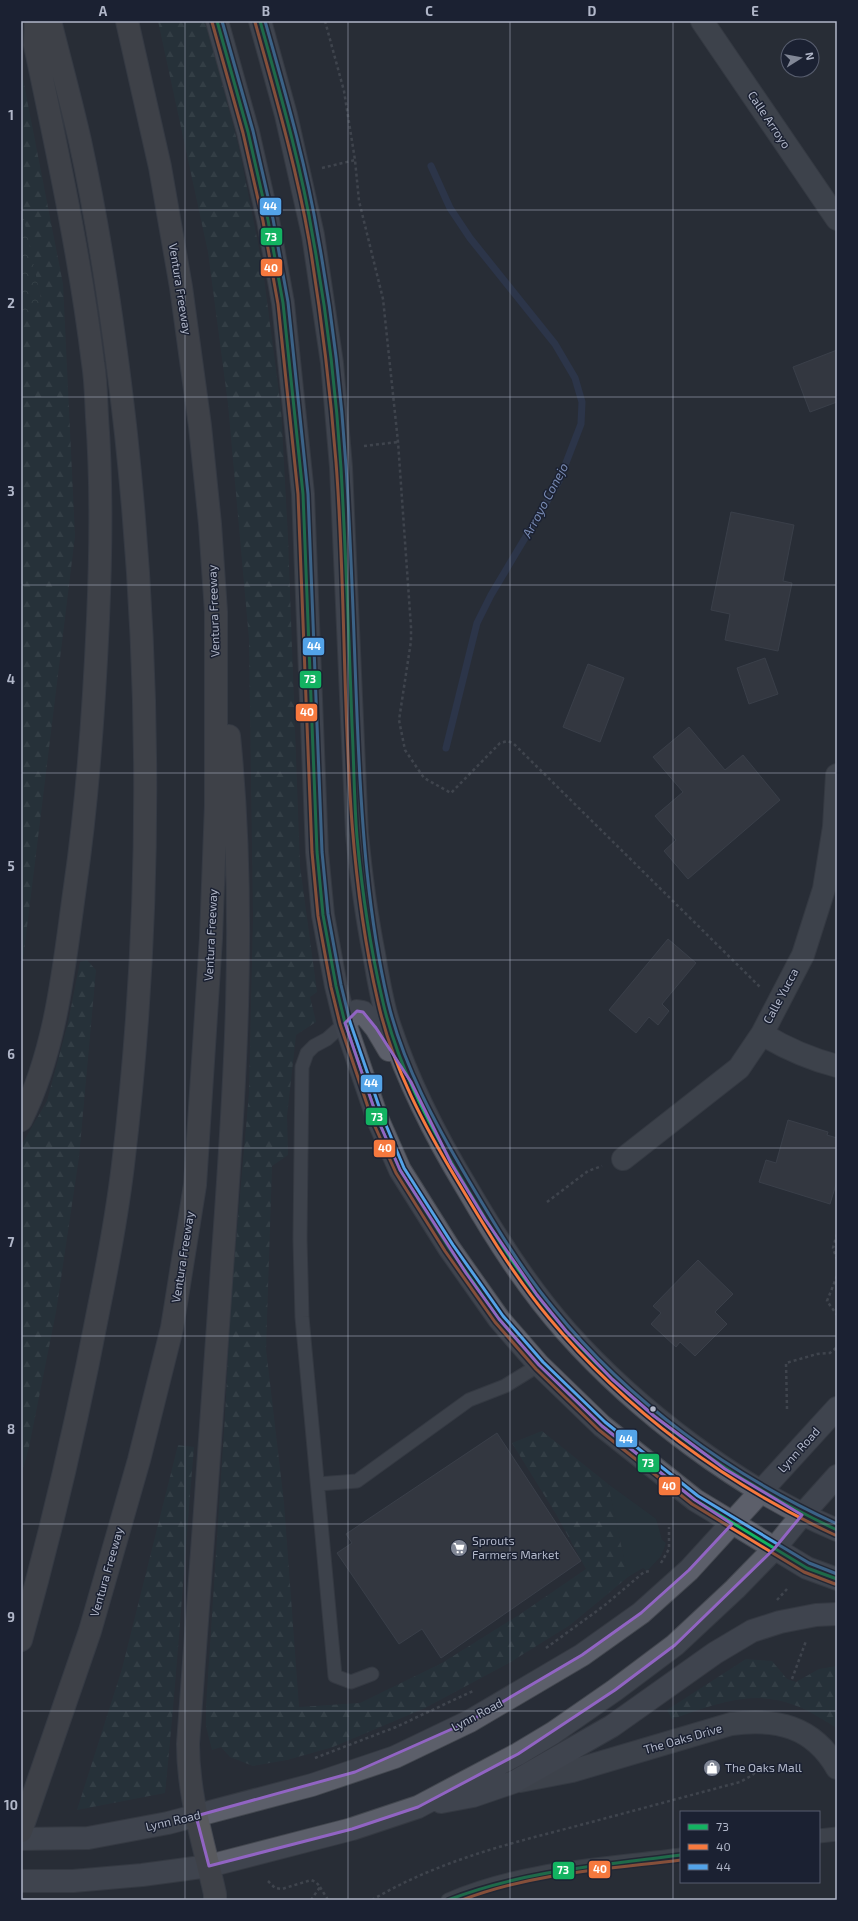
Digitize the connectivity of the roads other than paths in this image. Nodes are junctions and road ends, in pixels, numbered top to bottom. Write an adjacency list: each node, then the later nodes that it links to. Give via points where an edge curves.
1 (36, 21): 14 (highway, via 35,45 68,204 94,364 101,467 101,555 94,717 83,834 64,970 52,1030 30,1102)
2 (50, 21): 27 (highway, via 80,142 104,270 119,370 133,503 144,671 143,942 123,1168 109,1256 66,1465)
3 (127, 21): 8 (highway, Ventura Freeway, via 160,167 181,287 200,426)
4 (217, 21): 10 (main road, via 248,132 283,303 303,494 317,852 323,915)
5 (260, 21): 13 (main road, via 286,115 313,235 324,302 341,467 361,881 377,972 390,1026)
6 (702, 21): 7 (street, Calle Arroyo)
7 (837, 219)
8 (216, 612): 32 (highway, via 234,790 238,927 236,1064 188,1744 188,1771); 33 (highway, Ventura Freeway, via 216,805 211,938 195,1186 172,1328 139,1460 90,1631)
9 (837, 775): 11 (street, Calle Yucca, via 834,827 824,889 803,954)
10 (345, 1023): 13 (main road, via 357,1012 363,1012); 16 (main road, via 378,1120 400,1170 466,1273 499,1319); 19 (lane, via 307,1053 302,1067 302,1317)
11 (762, 1034): 12 (street, via 817,1061); 15 (street, Calle Yucca, via 739,1068)
12 (837, 1066)
13 (411, 1082): 20 (main road, via 451,1163 485,1219 537,1295 566,1331 612,1379 654,1416 725,1469)
14 (21, 1120)
15 (623, 1159)
16 (539, 1365): 19 (lane, via 505,1386 469,1400 357,1481); 22 (main road, via 602,1426 695,1500)
17 (837, 1408): 20 (main road, Lynn Road)
18 (837, 1476): 21 (main road)
19 (318, 1484): 28 (lane, via 335,1676 351,1682)
20 (762, 1491): 21 (main road); 22 (main road, Lynn Road)
21 (802, 1515): 23 (main road); 24 (main road)
22 (732, 1524): 24 (main road); 32 (main road, Lynn Road, via 689,1570 641,1613 582,1655 470,1721 395,1757 355,1772 312,1786)
23 (837, 1530)
24 (774, 1549): 25 (main road, via 807,1568); 31 (main road, via 675,1645 615,1690 518,1754)
25 (837, 1579)
26 (837, 1614): 30 (main road, via 794,1619 752,1631 715,1653 612,1726)
27 (21, 1640)
28 (372, 1674)
29 (837, 1768): 30 (street, The Oaks Drive, via 820,1744 807,1735 773,1723 751,1722 731,1724 572,1771)
30 (514, 1782): 31 (main road, via 473,1796)
31 (418, 1807): 38 (main road, via 352,1829)
32 (196, 1816): 36 (main road, Lynn Road, via 88,1838); 38 (highway)
33 (21, 1831)
34 (837, 1834): 35 (lane)
35 (820, 1836)
36 (21, 1839)
37 (680, 1854): 41 (lane, via 546,1872 464,1893)
38 (209, 1866): 39 (main road, via 73,1881); 40 (highway)
39 (21, 1881)
40 (215, 1900)
41 (448, 1900)

